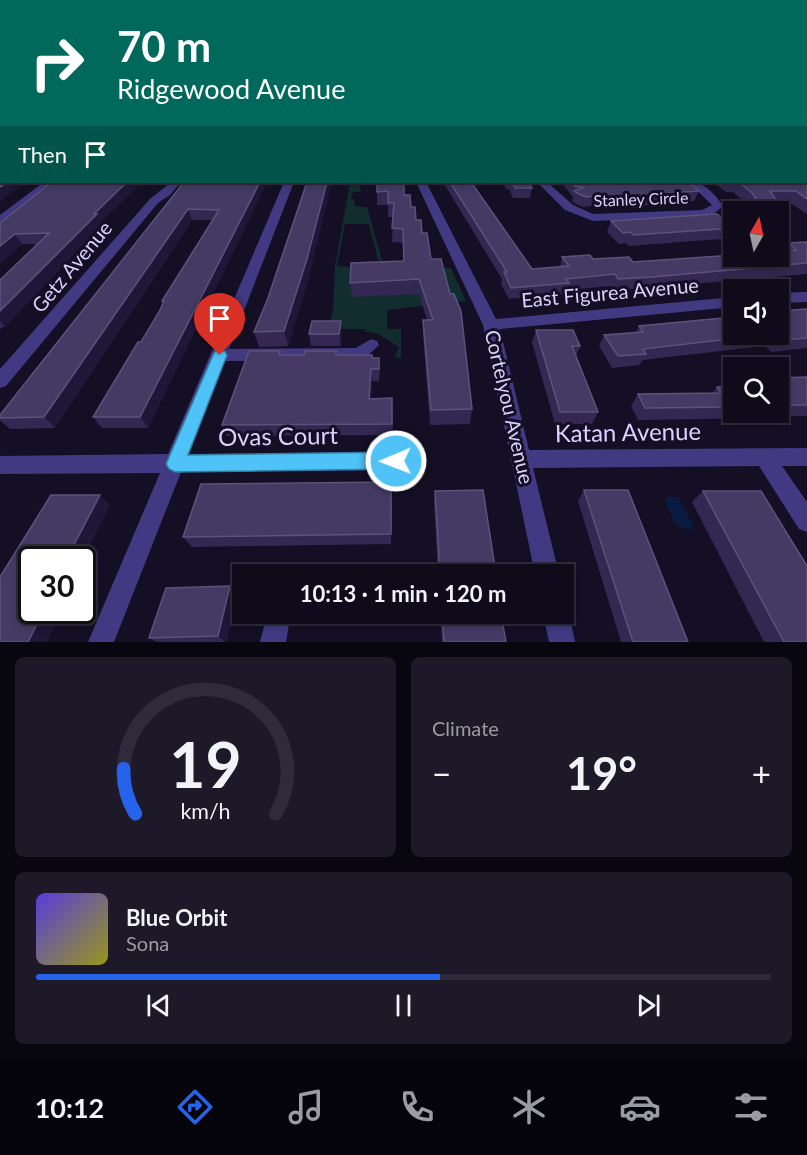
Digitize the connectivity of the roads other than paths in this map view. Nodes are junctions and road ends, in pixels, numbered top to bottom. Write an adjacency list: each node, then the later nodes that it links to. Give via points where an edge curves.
1 (49, 183): 7 (street)
2 (175, 183): 14 (street, Getz Avenue, via 154,201)
3 (289, 183): 13 (street)
4 (421, 183): 11 (street, Cortelyou Avenue)
5 (543, 183): 6 (street, Stanley Circle, via 572,212 604,219 715,209 711,196)
6 (694, 183)
7 (0, 220)
8 (807, 297): 9 (street)
9 (789, 298)
10 (723, 304): 11 (street, East Figurea Avenue)
11 (491, 325): 17 (street, Cortelyou Avenue)
12 (371, 345): 13 (street, via 359,354)
13 (220, 355): 19 (street)
14 (0, 381)
15 (764, 457): 16 (street, Katan Avenue); 17 (street, Katan Avenue); 21 (street)
16 (807, 457)
17 (522, 459): 22 (street, Cortelyou Avenue)
18 (396, 461): 19 (street, Ovas Court)
19 (175, 464): 20 (street); 24 (street)
20 (0, 465)
21 (807, 521)
22 (545, 564)
23 (558, 624): 25 (street)
24 (102, 642)
25 (562, 642)

